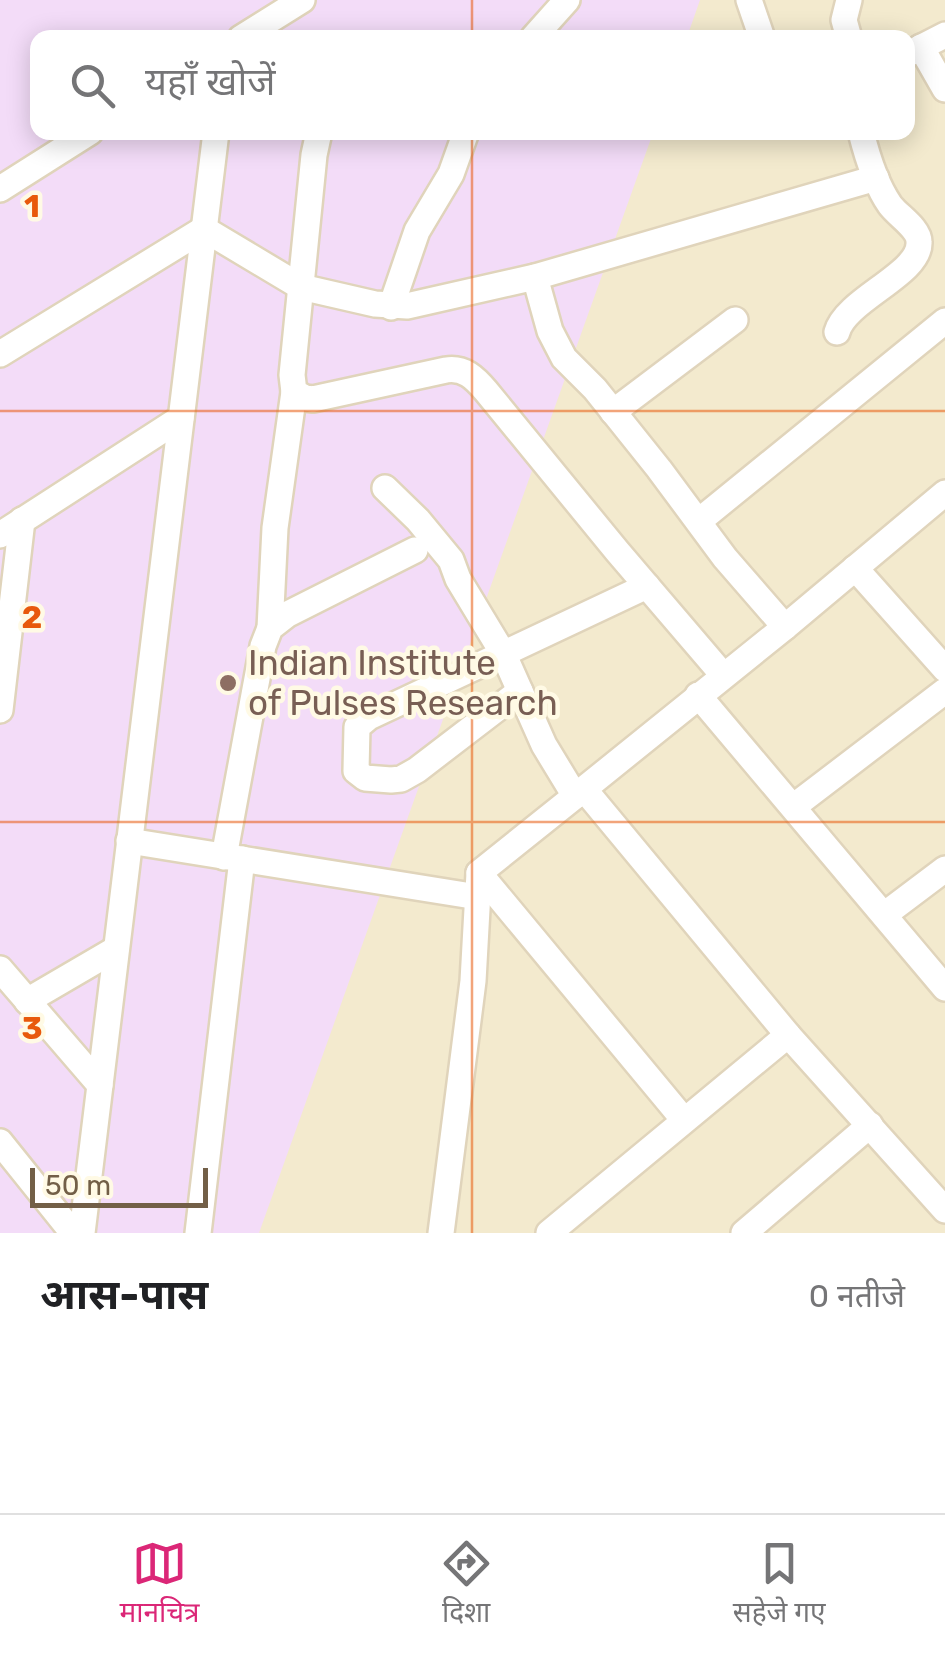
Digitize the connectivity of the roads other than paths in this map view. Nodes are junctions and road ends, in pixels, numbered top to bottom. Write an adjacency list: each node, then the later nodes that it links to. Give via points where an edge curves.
1 (302, 0): 5 (street)
2 (568, 0): 6 (street)
3 (750, 0): 7 (street)
4 (849, 0): 8 (street)
5 (254, 30)
6 (540, 30)
7 (759, 30)
8 (847, 30)
9 (945, 35): 10 (street)
10 (915, 50)
11 (915, 51): 12 (street)
12 (945, 89)
13 (78, 140): 19 (street)
14 (215, 140): 20 (street)
15 (318, 140): 22 (street)
16 (463, 140): 23 (street, via 452,174 417,231)
17 (864, 140): 18 (street)
18 (876, 178): 21 (street); 26 (street, via 890,206 918,235 917,251 847,313)
19 (0, 190)
20 (204, 229): 22 (street); 27 (street); 30 (street)
21 (534, 278): 23 (street); 29 (street, via 555,344)
22 (301, 287): 23 (street); 28 (street)
23 (391, 307)
24 (735, 320): 29 (street)
25 (945, 321): 33 (street)
26 (837, 332)
27 (0, 354)
28 (294, 392): 37 (street, via 314,398 463,370); 39 (street, via 275,528)
29 (613, 412): 33 (street)
30 (181, 418): 34 (street); 49 (street)
31 (385, 488): 40 (street, via 451,560)
32 (945, 493): 36 (street)
33 (698, 522): 38 (street)
34 (11, 528): 46 (street)
35 (414, 550): 39 (street)
36 (855, 568): 38 (street); 41 (street)
37 (647, 586): 40 (street); 42 (street)
38 (784, 627): 42 (street)
39 (270, 628): 50 (street)
40 (504, 655): 43 (street); 43 (street, via 359,724 356,772 401,779)
41 (945, 669)
42 (723, 675): 45 (street)
43 (520, 691): 47 (street, via 544,746)
44 (945, 691): 48 (street)
45 (698, 694): 47 (street); 48 (street)
46 (0, 710)
47 (580, 792): 52 (street); 58 (street)
48 (793, 808): 53 (street)
49 (130, 841): 50 (street); 54 (street)
50 (233, 858): 52 (street); 66 (street)
51 (945, 869): 53 (street)
52 (479, 885): 60 (street); 67 (street)
53 (884, 916): 56 (street)
54 (116, 949): 57 (street); 59 (street)
55 (0, 970): 57 (street)
56 (945, 988)
57 (26, 1002): 59 (street)
58 (788, 1035): 60 (street); 61 (street)
59 (100, 1085): 65 (street)
60 (684, 1120): 68 (street)
61 (870, 1126): 63 (street); 69 (street)
62 (0, 1142): 64 (street)
63 (945, 1210)
64 (73, 1233)
65 (82, 1233)
66 (198, 1233)
67 (441, 1233)
68 (549, 1233)
69 (744, 1233)

